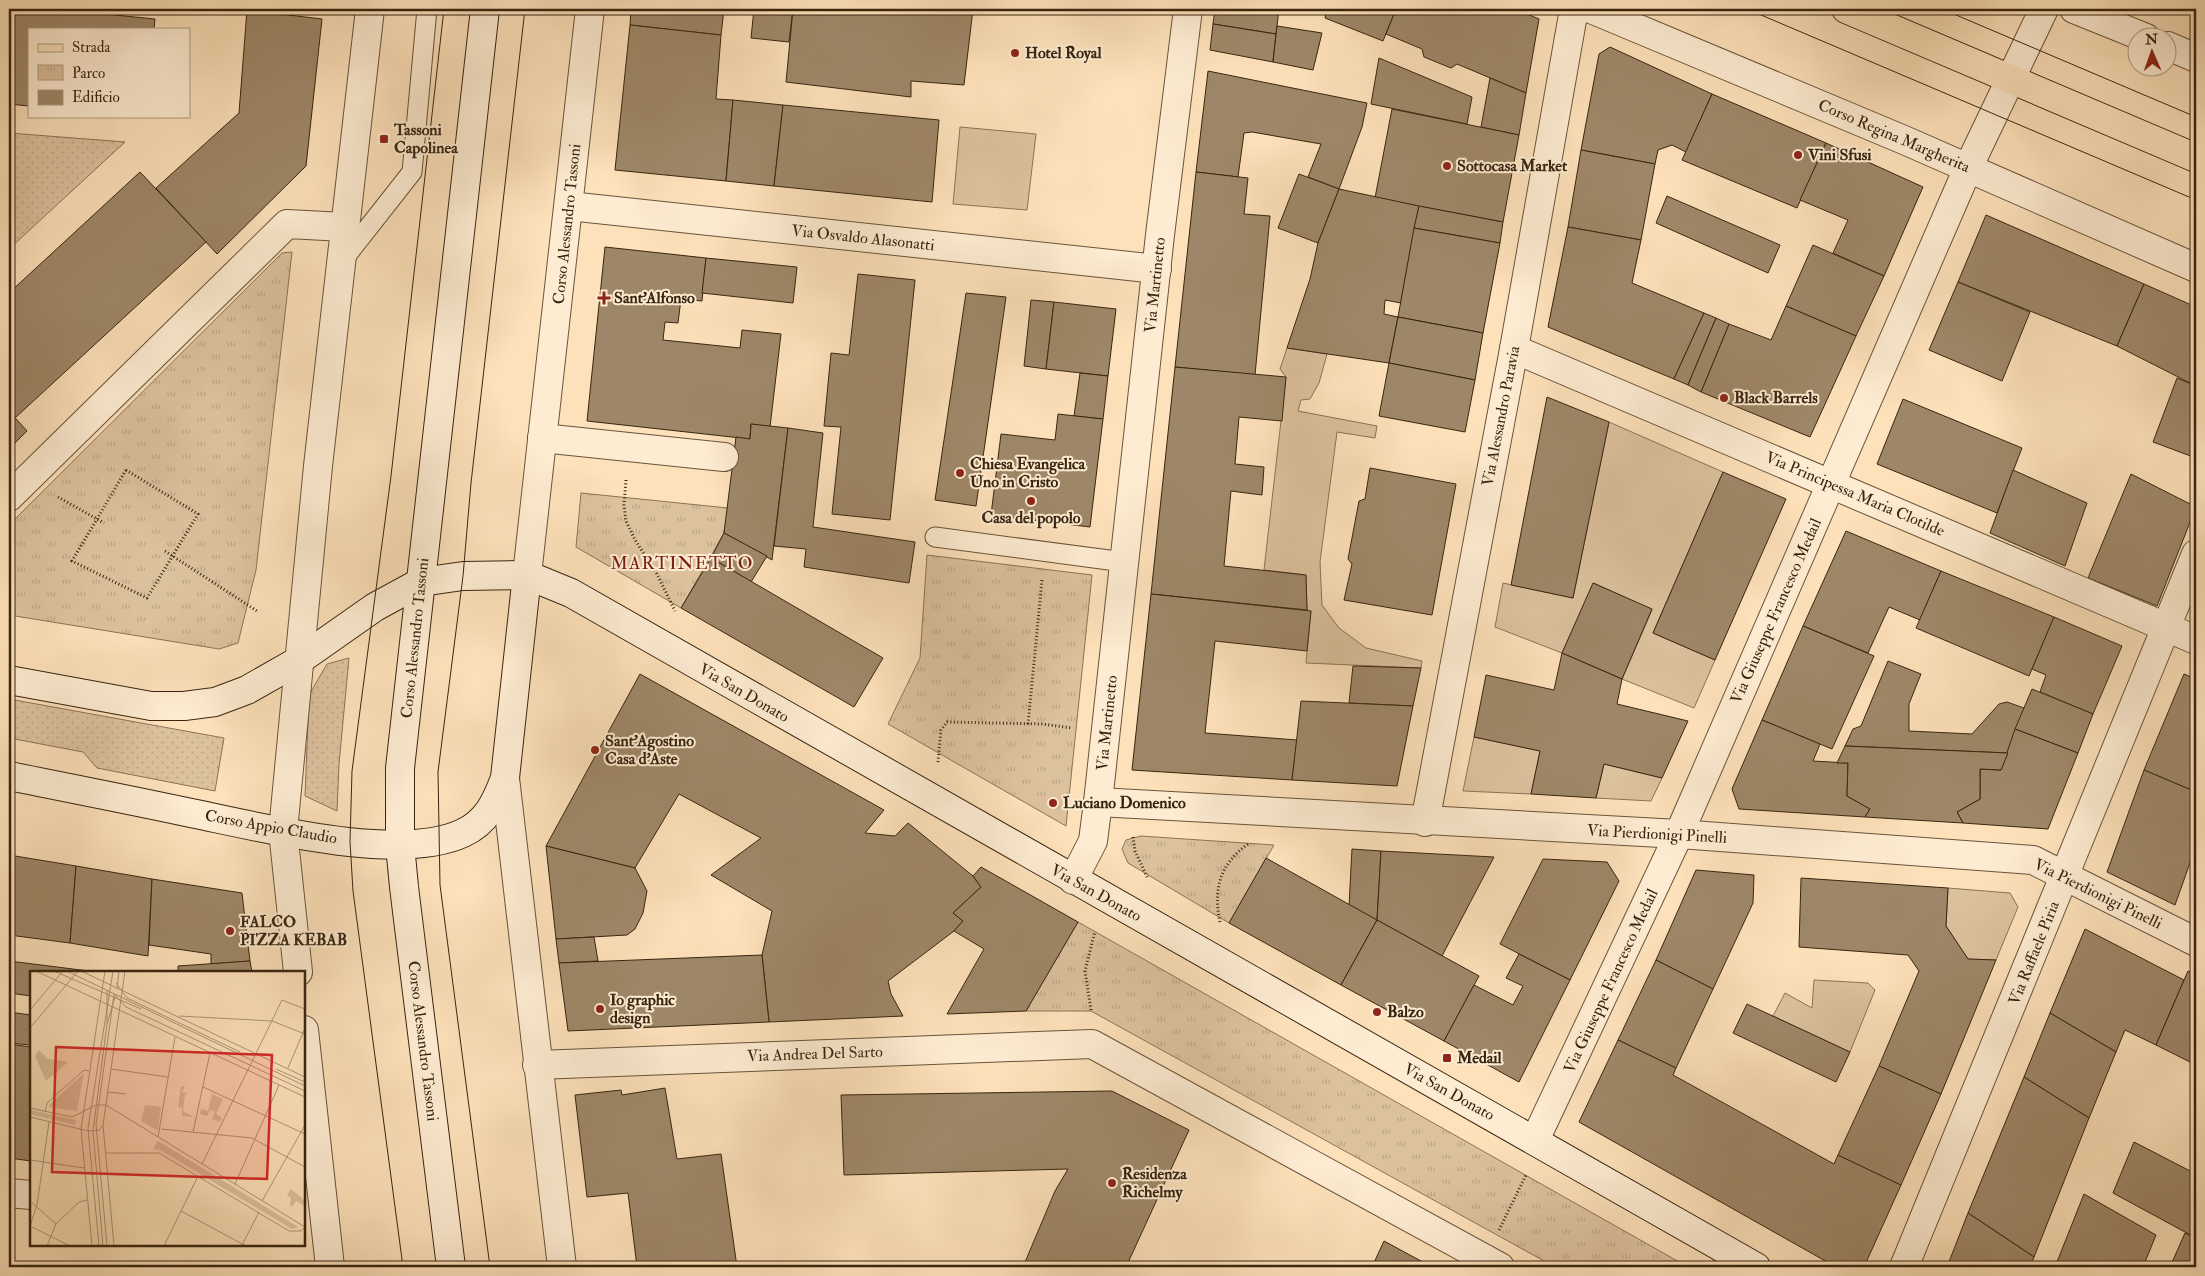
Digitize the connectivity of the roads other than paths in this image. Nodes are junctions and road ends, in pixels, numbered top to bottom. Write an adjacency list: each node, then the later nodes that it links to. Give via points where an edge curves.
1 (370, 9): 18 (street)
2 (427, 9): 19 (lane, via 412,172)
3 (485, 9): 31 (street, Corso Alessandro Tassoni)
4 (590, 9): 17 (street, Corso Alessandro Tassoni)
5 (1188, 9): 21 (street, Via Martinetto)
6 (1574, 9): 22 (street, Via Alessandro Paravia)
7 (1591, 9): 16 (street, Corso Regina Margherita)
8 (1846, 9): 14 (main road)
9 (2044, 9): 14 (street, Via Giuseppe Francesco Medail)
10 (2074, 9): 11 (street)
11 (2128, 31)
12 (2178, 50): 13 (street)
13 (2196, 58)
14 (2011, 80): 15 (main road); 16 (street, Via Giuseppe Francesco Medail)
15 (2196, 158)
16 (1968, 168): 20 (street, Corso Regina Margherita); 25 (street, Via Giuseppe Francesco Medail)
17 (569, 206): 21 (street, Via Osvaldo Alasonatti); 23 (street, Corso Alessandro Tassoni)
18 (345, 227): 19 (street); 26 (street, via 287,224)
19 (340, 264): 34 (street)
20 (2196, 268)
21 (1157, 269): 29 (street, Via Martinetto)
22 (1514, 349): 25 (street, Via Principessa Maria Clotilde); 39 (street, Via Alessandro Paravia)
23 (542, 438): 24 (street); 30 (street, Corso Alessandro Tassoni)
24 (724, 457)
25 (1832, 484): 32 (street, Via Principessa Maria Clotilde); 41 (street, Via Giuseppe Francesco Medail)
26 (9, 496)
27 (935, 537): 29 (lane)
28 (2196, 554): 32 (street, Via Raffaele Piria)
29 (1124, 562): 38 (street, Via Martinetto)
30 (527, 576): 31 (street, Via San Donato, via 463,576); 37 (street, Corso Alessandro Tassoni); 44 (street, Via San Donato, via 571,593)
31 (421, 582): 34 (street, via 375,607); 42 (street, Corso Alessandro Tassoni, via 400,768)
32 (2167, 627): 33 (street, Via Principessa Maria Clotilde); 43 (street, Via Raffaele Piria)
33 (2196, 640)
34 (298, 661): 35 (street, via 247,690 215,702 184,706 151,706); 40 (street)
35 (9, 680)
36 (9, 776): 40 (street, Corso Appio Claudio)
37 (504, 778): 42 (street, Corso Appio Claudio, via 495,805 482,821 439,842); 48 (street, Corso Alessandro Tassoni)
38 (1098, 802): 39 (street, Via Pierdionigi Pinelli); 44 (street, Via Martinetto, via 1093,841)
39 (1424, 822): 41 (street, Via Pierdionigi Pinelli)
40 (283, 831): 42 (street, Corso Appio Claudio); 46 (street)
41 (1679, 834): 43 (street, Via Pierdionigi Pinelli, via 2033,860); 49 (street, Via Giuseppe Francesco Medail)
42 (400, 846): 54 (street, Corso Alessandro Tassoni)
43 (2066, 874): 45 (street, Via Pierdionigi Pinelli); 58 (street, Via Raffaele Piria)
44 (1073, 880): 49 (street, Via San Donato)
45 (2196, 942)
46 (298, 971)
47 (305, 1049): 52 (street)
48 (537, 1065): 55 (street, Corso Alessandro Tassoni); 56 (street, Via Andrea Del Sarto, via 1092,1044)
49 (1535, 1140): 57 (street, Via San Donato)
50 (9, 1193): 51 (street)
51 (30, 1195)
52 (314, 1224): 53 (street)
53 (330, 1267)
54 (451, 1267)
55 (562, 1267)
56 (1499, 1267)
57 (1756, 1267)
58 (1904, 1267)

